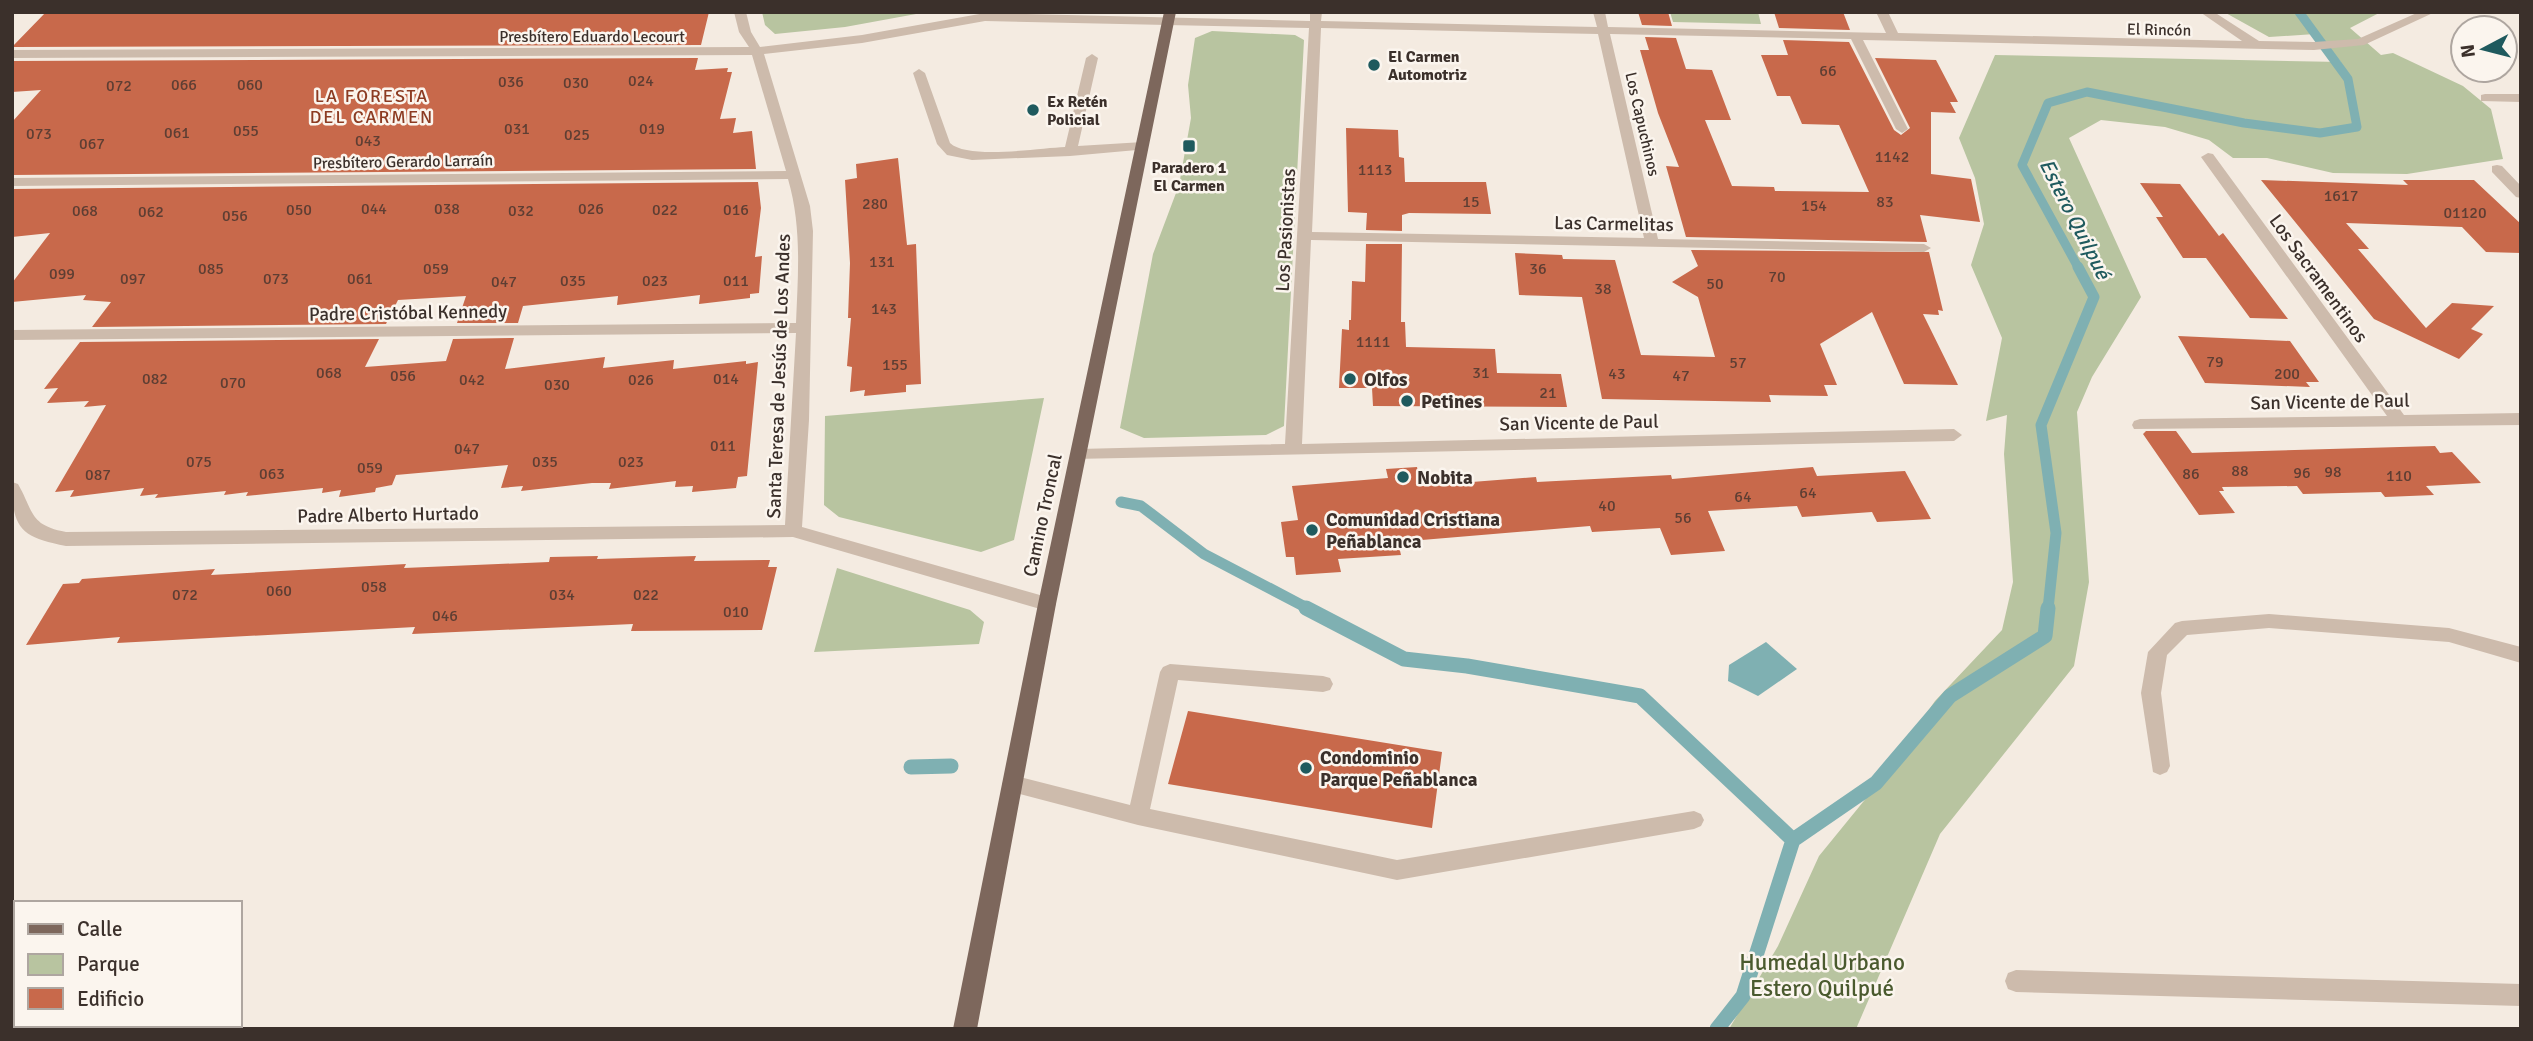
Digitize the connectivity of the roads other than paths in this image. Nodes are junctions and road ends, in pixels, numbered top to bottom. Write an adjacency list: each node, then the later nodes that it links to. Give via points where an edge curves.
1 (740, 12): 13 (street, Santa Teresa de Jesús de Los Andes)
2 (1599, 12): 9 (street, Los Capuchinos)
3 (1882, 12): 11 (street)
4 (2206, 12): 12 (street)
5 (2429, 12): 12 (street, El Rincón, via 2360,42)
6 (988, 15): 7 (street, Presbítero Eduardo Lecourt); 13 (street, Presbítero Eduardo Lecourt, via 862,39)
7 (1169, 17): 8 (street, El Rincón); 20 (main road, Camino Troncal)
8 (1316, 19): 9 (street, El Rincón); 27 (street, Los Pasionistas)
9 (1604, 32): 10 (street, El Rincón); 28 (street, Los Capuchinos)
10 (1856, 38): 11 (street, El Rincón); 19 (street)
11 (1895, 39): 12 (street, El Rincón)
12 (2260, 47)
13 (757, 51): 14 (street, Presbítero Eduardo Lecourt); 24 (street, Santa Teresa de Jesús de Los Andes)
14 (12, 54)
15 (1092, 58): 21 (street)
16 (919, 73): 21 (street, via 944,144 952,152 972,156)
17 (2485, 98): 18 (street)
18 (2521, 98)
19 (1902, 129)
20 (1143, 146): 21 (street); 37 (main road, Camino Troncal)
21 (1070, 152)
22 (2208, 157): 33 (street, Los Sacramentinos)
23 (2497, 169): 26 (street)
24 (794, 175): 25 (street, Presbítero Gerardo Larraín); 30 (street, Santa Teresa de Jesús de Los Andes, via 806,231)
25 (12, 182)
26 (2521, 194)
27 (1304, 236): 28 (street, Las Carmelitas); 36 (street, Los Pasionistas)
28 (1652, 243): 29 (street, Las Carmelitas)
29 (1924, 248)
30 (804, 328): 31 (street, Padre Cristóbal Kennedy); 39 (street, Santa Teresa de Jesús de Los Andes)
31 (12, 335)
32 (2521, 419): 33 (street, San Vicente de Paul)
33 (2400, 421): 34 (street, San Vicente de Paul)
34 (2140, 425)
35 (1954, 435): 36 (street, San Vicente de Paul)
36 (1293, 450): 37 (street, San Vicente de Paul)
37 (1079, 454): 40 (main road, Camino Troncal)
38 (12, 488): 39 (street, Padre Alberto Hurtado, via 25,522 41,535 66,539)
39 (793, 531): 40 (street, Santa Teresa de Jesús de Los Andes)
40 (1047, 604): 44 (main road, Camino Troncal)
41 (2521, 655): 43 (street, via 2449,635 2270,621 2182,628 2158,652 2151,693)
42 (1323, 684): 45 (street, via 1170,672)
43 (2160, 766)
44 (1012, 784): 45 (street); 49 (main road, Camino Troncal)
45 (1138, 816): 46 (street, via 1397,870)
46 (1694, 820)
47 (2016, 981): 48 (street)
48 (2521, 995)
49 (965, 1029)

